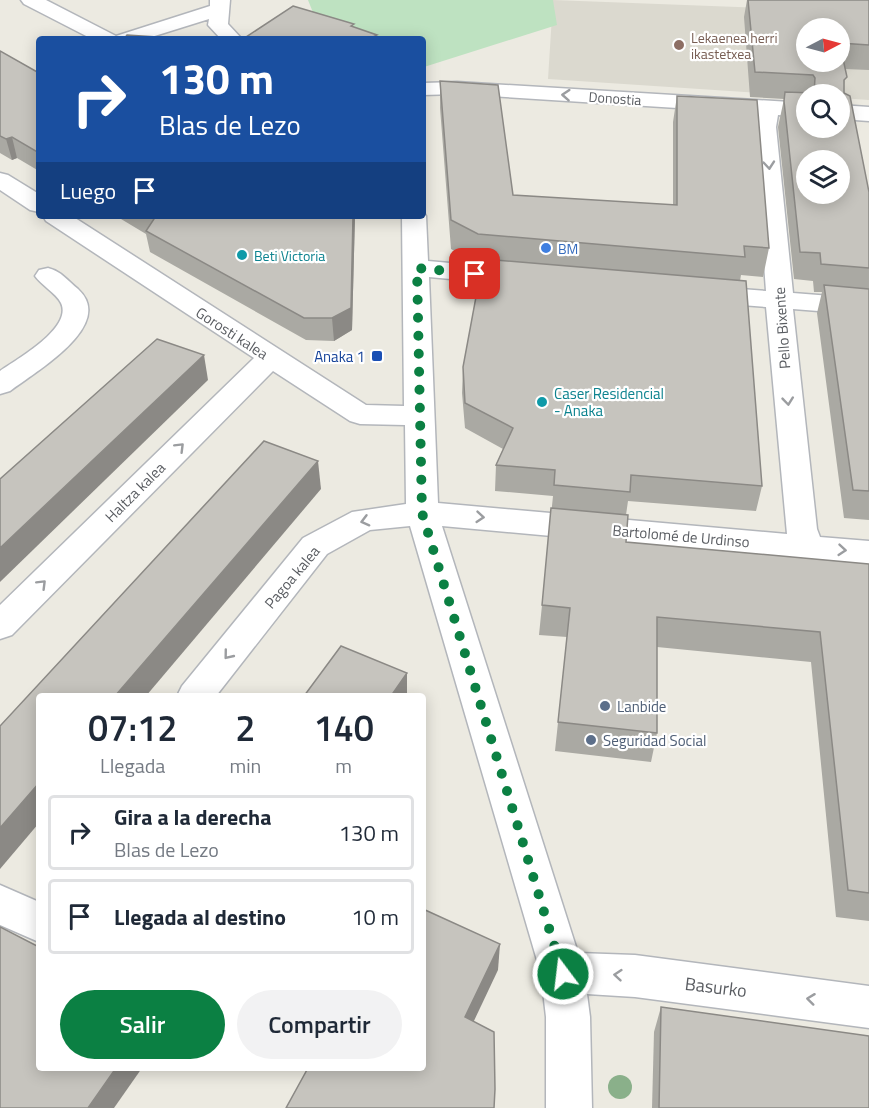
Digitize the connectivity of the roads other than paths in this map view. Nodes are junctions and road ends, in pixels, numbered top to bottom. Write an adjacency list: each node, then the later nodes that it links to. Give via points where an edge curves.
1 (31, 0): 3 (street)
2 (219, 4): 4 (street); 5 (street, via 218,25)
3 (102, 36)
4 (132, 36)
5 (229, 36)
6 (426, 89): 7 (street, Donostia, one-way to 6)
7 (771, 108): 8 (street, Donostia); 19 (street, Pello Bixente, one-way to 19, via 765,127)
8 (796, 109)
9 (850, 113): 10 (street)
10 (869, 114)
11 (0, 180): 12 (street)
12 (36, 203)
13 (60, 219): 21 (street, Gorosti kalea)
14 (407, 219): 15 (street)
15 (417, 268): 17 (street); 23 (street)
16 (48, 276): 22 (street, via 74,300 76,317 63,338)
17 (546, 280)
18 (674, 292): 19 (street)
19 (780, 301): 20 (street); 25 (street, Pello Bixente, one-way to 25, via 801,529)
20 (869, 307)
21 (270, 358): 23 (street, Gorosti kalea, via 360,414); 27 (street, Haltza kalea, one-way to 21)
22 (0, 385)
23 (420, 416): 24 (street)
24 (422, 513): 25 (street, Bartolomé de Urdinso, one-way to 25); 28 (street, Pagoa kalea, one-way to 28, via 363,520 315,546); 29 (street)
25 (808, 547): 26 (street, Bartolomé de Urdinso, one-way to 26)
26 (869, 553)
27 (0, 626)
28 (197, 693)
29 (563, 974): 30 (street, Basurko, one-way to 29, via 635,976); 31 (street, via 568,1017)
30 (869, 1007)
31 (569, 1108)

